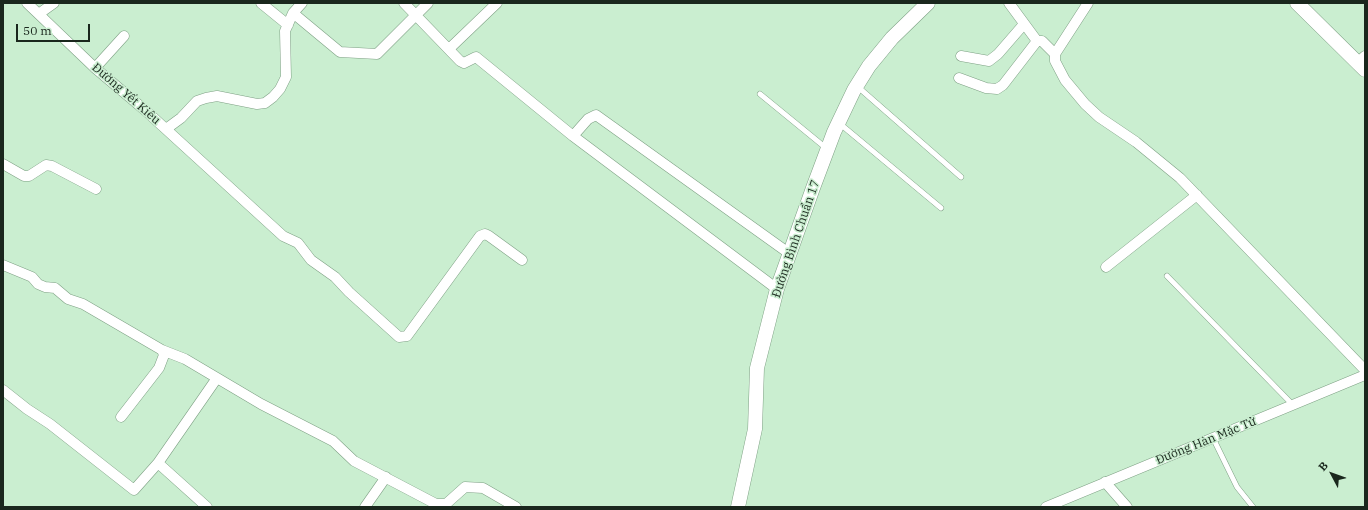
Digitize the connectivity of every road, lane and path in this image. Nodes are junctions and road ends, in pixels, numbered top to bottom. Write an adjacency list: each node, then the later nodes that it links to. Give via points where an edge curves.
1 (27, 3): 12 (street, Đường Yết Kiêu)
2 (54, 3): 12 (street)
3 (261, 3): 16 (street)
4 (302, 3): 13 (street, Đường Yết Kiêu)
5 (404, 3): 14 (street)
6 (428, 3): 14 (street)
7 (497, 3): 19 (street)
8 (928, 3): 25 (street, Đường Bình Chuẩn 17, via 878,54)
9 (1009, 3): 15 (street)
10 (1088, 3): 20 (street)
11 (1297, 3): 22 (street)
12 (40, 13): 23 (street, Đường Yết Kiêu)
13 (293, 13): 14 (street, via 340,52 377,54); 16 (street, Đường Yết Kiêu)
14 (415, 15): 19 (street)
15 (1024, 24): 18 (street); 21 (street, via 989,61)
16 (288, 25): 28 (street, Đường Yết Kiêu, via 284,43 286,77 273,96 264,103 257,104 217,96 206,98 197,101 182,118)
17 (124, 36): 23 (street)
18 (1037, 41): 20 (street, via 1042,41); 24 (street, via 1003,85 997,89 986,88)
19 (449, 49): 29 (street, via 464,62 476,56)
20 (1054, 54): 34 (street, via 1065,80 1085,104 1099,117 1154,155)
21 (961, 56)
22 (1362, 63)
23 (95, 68): 28 (street, Đường Yết Kiêu)
24 (959, 78)
25 (857, 86): 27 (street, Đường Bình Chuẩn 17); 32 (lane)
26 (760, 94): 30 (lane)
27 (839, 123): 30 (street, Đường Bình Chuẩn 17); 35 (lane)
28 (166, 129): 37 (street, via 277,231 298,243 311,260 335,277 399,337 408,336 480,236 489,236)
29 (573, 136): 36 (street, via 588,119 596,115); 41 (street)
30 (828, 150): 36 (street, Đường Bình Chuẩn 17)
31 (3, 164): 33 (street, via 24,176 29,176 46,165 52,166)
32 (961, 177)
33 (96, 190)
34 (1197, 195): 39 (street); 43 (street)
35 (941, 208)
36 (790, 254): 41 (street, Đường Bình Chuẩn 17)
37 (522, 260)
38 (3, 265): 42 (street, via 32,277 38,284 55,288 71,301 83,304)
39 (1106, 267)
40 (1166, 276): 47 (lane)
41 (777, 289): 58 (street, Đường Bình Chuẩn 17, via 757,368 755,429)
42 (162, 350): 45 (street, via 185,359); 48 (street, via 164,355 159,368)
43 (1365, 370)
44 (1365, 375): 47 (street, Đường Hàn Mặc Tử)
45 (217, 378): 50 (street); 51 (street, via 333,441 354,461)
46 (3, 390): 50 (street, via 134,490)
47 (1293, 405): 49 (street, Đường Hàn Mặc Tử)
48 (121, 417)
49 (1213, 438): 52 (street, Đường Hàn Mặc Tử); 61 (lane, via 1237,487)
50 (158, 463): 55 (street)
51 (386, 477): 53 (street); 56 (street)
52 (1105, 482): 54 (street, Đường Hàn Mặc Tử); 60 (street)
53 (429, 504): 57 (street, via 446,504 465,488 483,488)
54 (1064, 504): 59 (street, Đường Hàn Mặc Tử)
55 (207, 507)
56 (365, 507)
57 (516, 507)
58 (738, 507)
59 (1046, 507)
60 (1126, 507)
61 (1253, 507)

